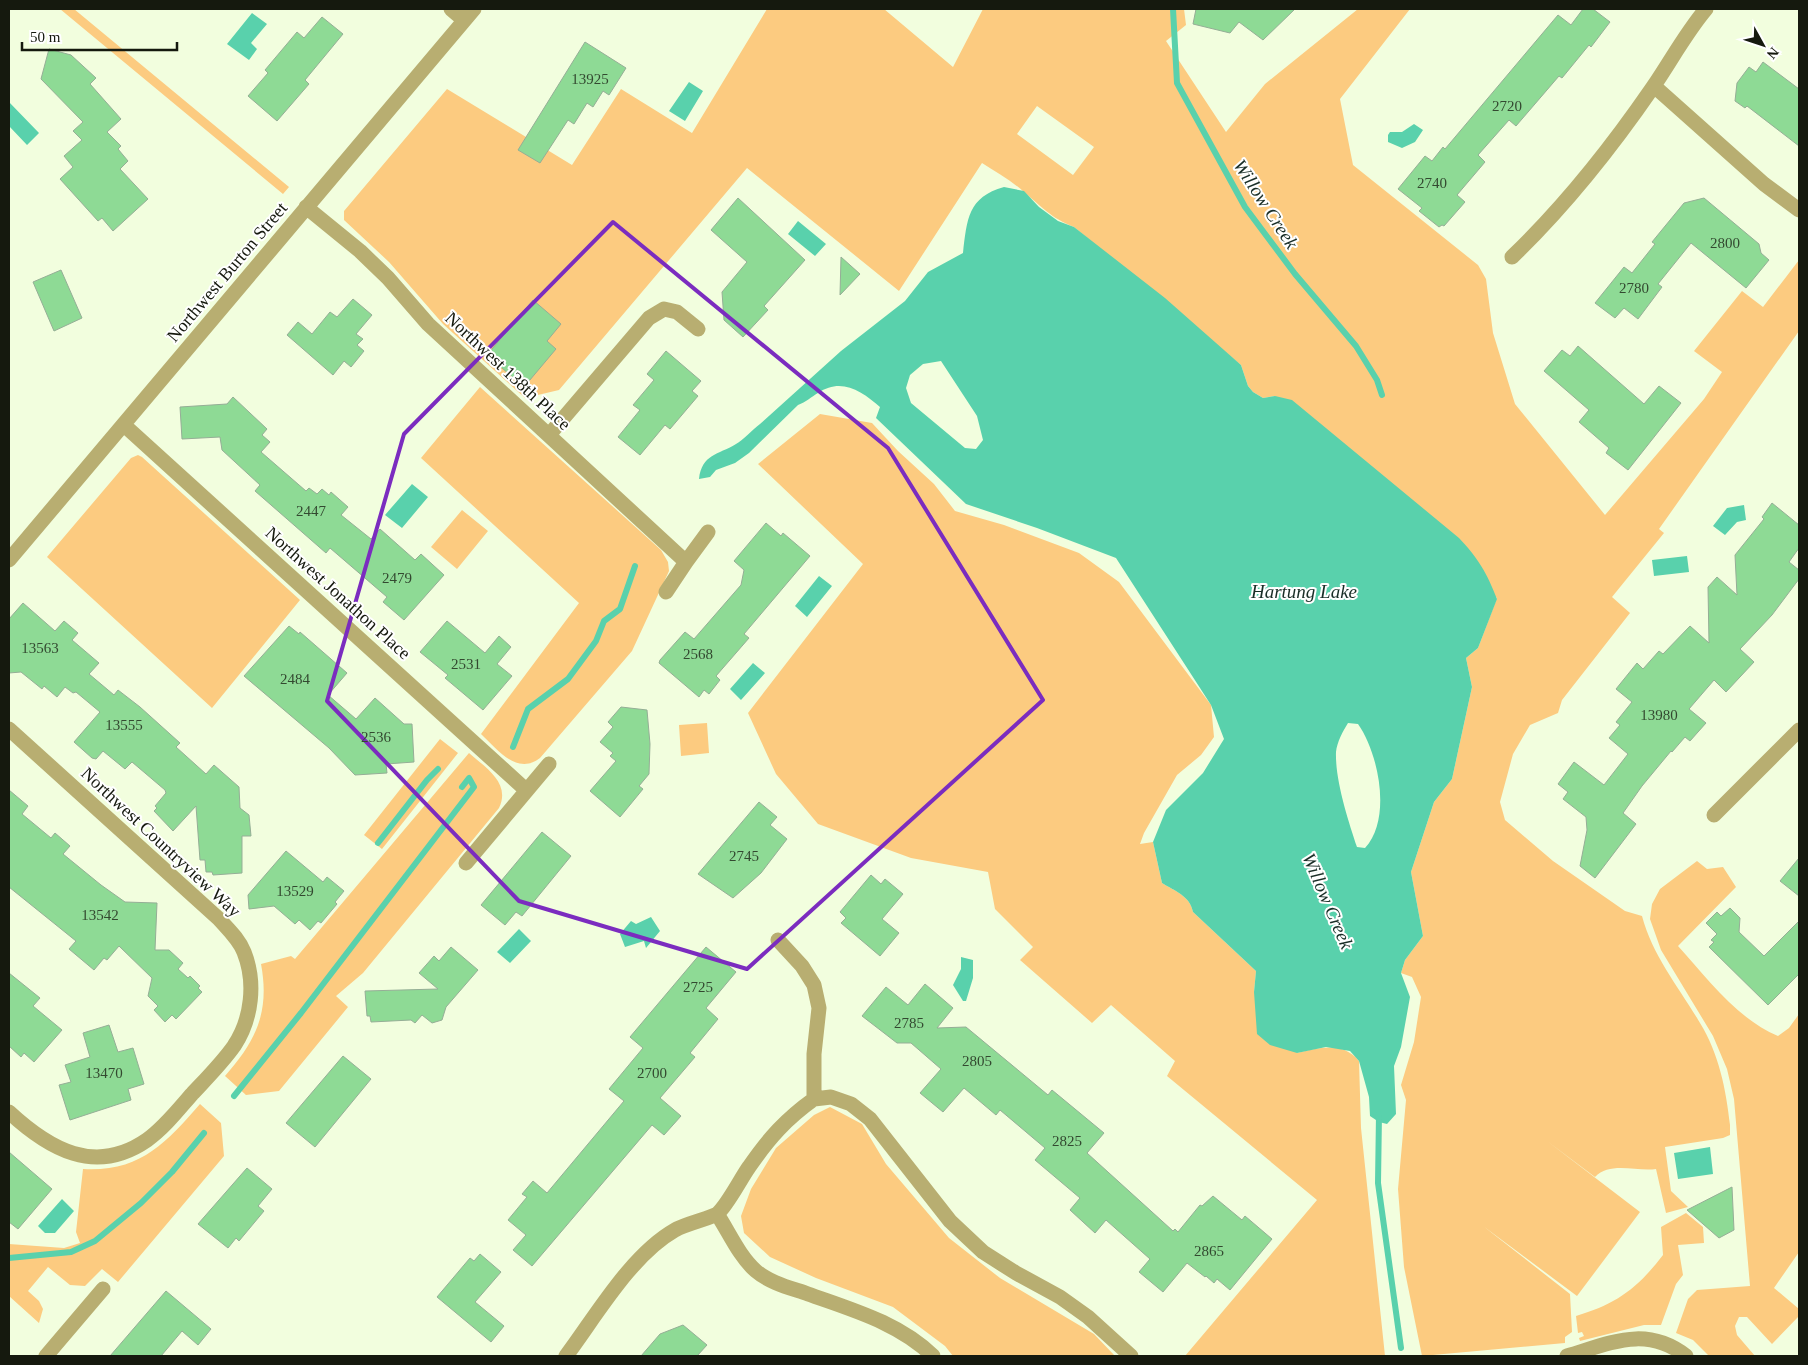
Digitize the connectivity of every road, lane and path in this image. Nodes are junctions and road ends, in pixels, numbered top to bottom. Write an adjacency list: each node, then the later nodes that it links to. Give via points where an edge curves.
1 (450, 9): 3 (street)
2 (1706, 9): 4 (street, via 1681,41)
3 (469, 14): 5 (street, Northwest Burton Street)
4 (1654, 86): 6 (street, via 1764,184); 7 (street, via 1549,221)
5 (306, 207): 9 (street, Northwest Burton Street); 10 (street, Northwest 138th Place, via 367,258 428,324)
6 (1799, 210)
7 (1512, 257)
8 (698, 329): 10 (street, via 677,312 664,309 649,318)
9 (124, 425): 12 (street, Northwest Burton Street); 18 (street, Northwest Jonathon Place)
10 (549, 435): 13 (street, Northwest 138th Place)
11 (708, 532): 13 (street)
12 (9, 560)
13 (686, 562): 14 (street)
14 (666, 592)
15 (9, 729): 23 (street, Northwest Countryview Way, via 219,919 244,951 252,989 245,1024 230,1050 162,1126 131,1150 113,1155 76,1155 45,1143)
16 (1799, 730): 19 (street)
17 (549, 764): 18 (street)
18 (526, 790): 20 (street)
19 (1714, 815)
20 (466, 863)
21 (778, 940): 22 (street, via 814,985 819,1008)
22 (814, 1099): 24 (street, via 772,1135); 29 (street, via 831,1097 850,1104 870,1119 944,1214 983,1252 1060,1297 1088,1317)
23 (9, 1112)
24 (717, 1214): 27 (street, via 674,1230 646,1253 624,1277); 28 (street, via 756,1271 780,1284 893,1326)
25 (103, 1289): 26 (street)
26 (46, 1356)
27 (566, 1356)
28 (933, 1356)
29 (1130, 1356)
30 (1567, 1356): 31 (street, via 1632,1339 1651,1338)
31 (1686, 1356)

